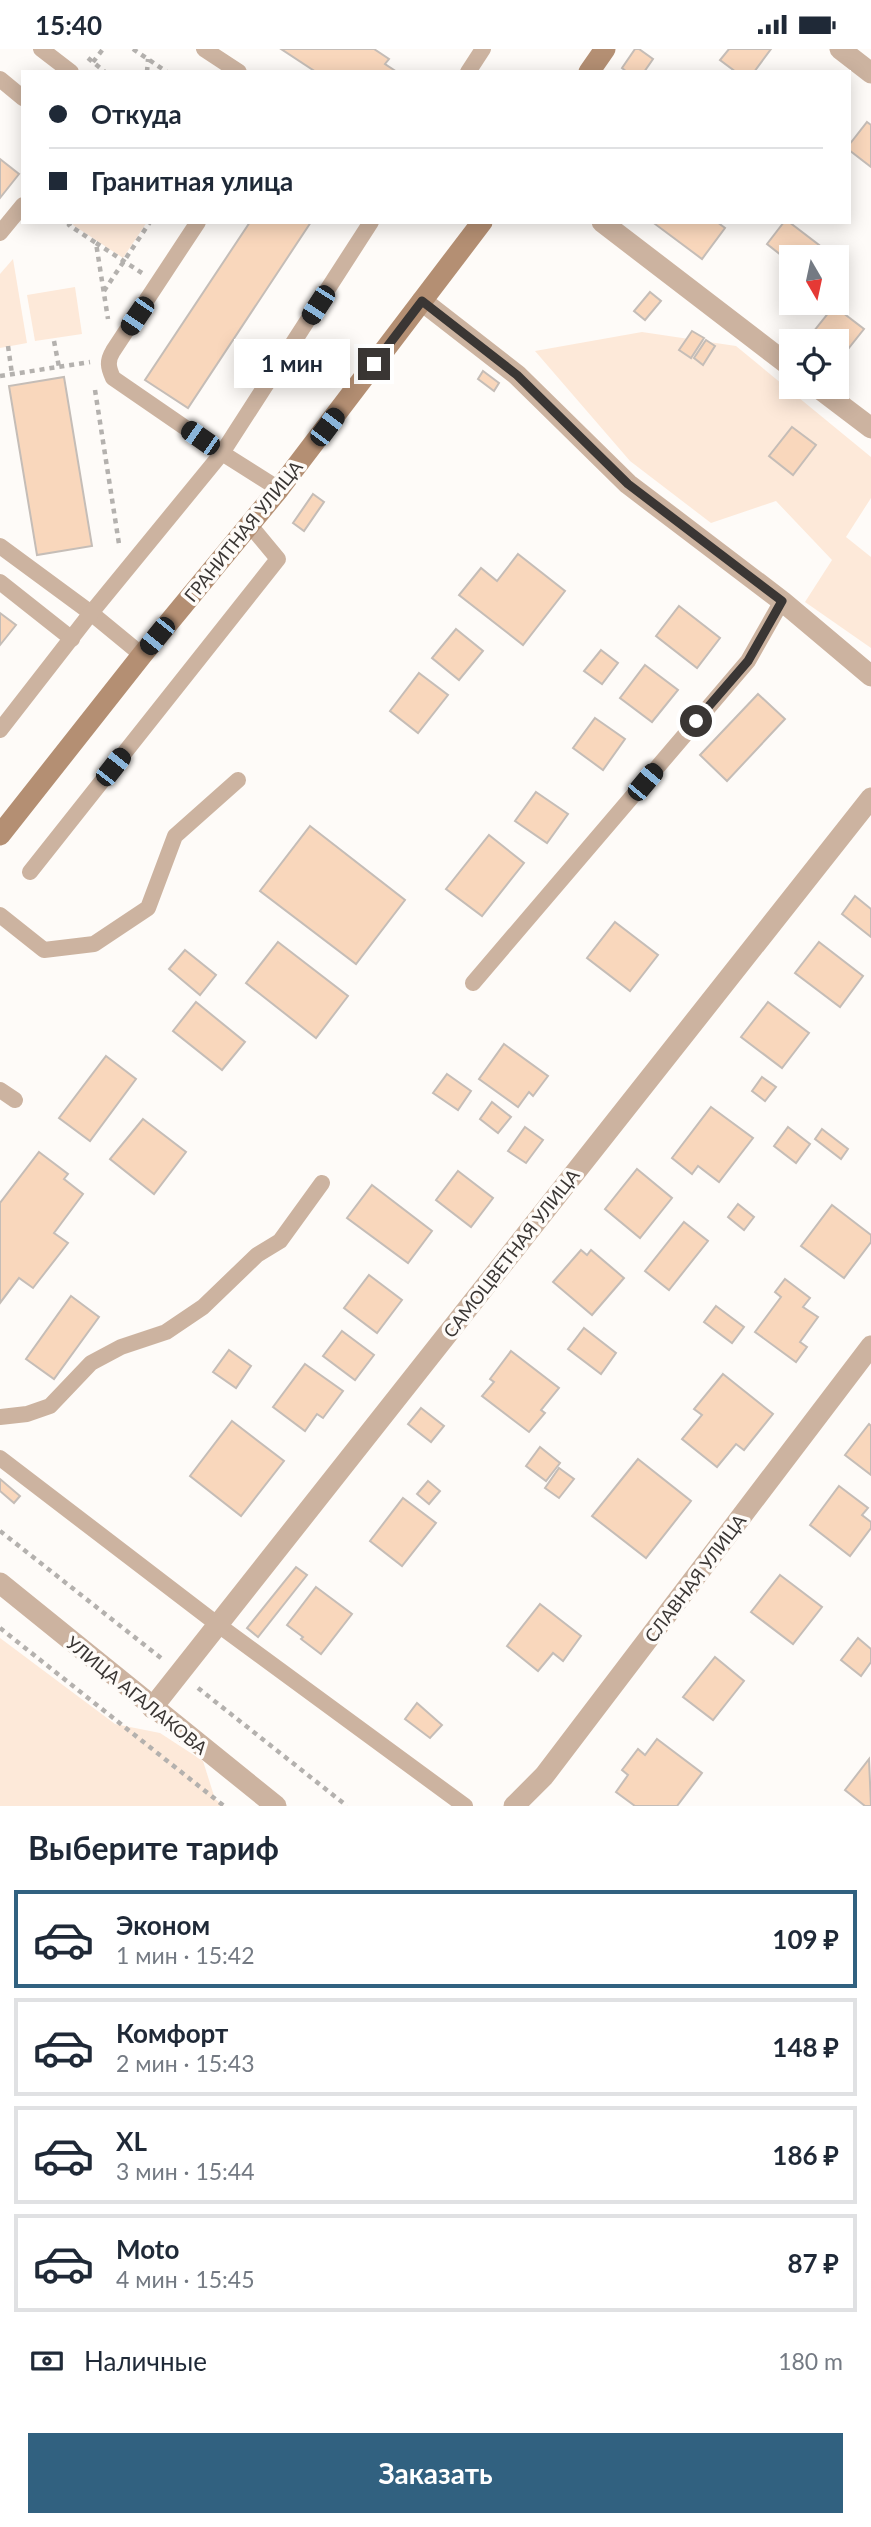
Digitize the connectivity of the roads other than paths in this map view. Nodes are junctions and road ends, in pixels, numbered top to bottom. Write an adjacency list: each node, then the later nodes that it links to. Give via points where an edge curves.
1 (41, 49): 6 (lane)
2 (204, 49): 7 (lane)
3 (482, 49): 8 (lane)
4 (605, 49): 9 (street)
5 (840, 49): 10 (street)
6 (68, 70)
7 (236, 70)
8 (469, 70)
9 (590, 70)
10 (871, 73)
11 (0, 79): 12 (lane)
12 (21, 96)
13 (21, 207): 18 (lane)
14 (197, 224): 23 (lane, via 111,355 109,369 114,378)
15 (370, 224): 23 (lane)
16 (480, 224): 19 (street, ГРАНИТНАЯ УЛИЦА)
17 (605, 224): 20 (street)
18 (0, 233)
19 (422, 301): 24 (street, ГРАНИТНАЯ УЛИЦА); 28 (street, via 517,375 628,484)
20 (779, 358)
21 (833, 399): 22 (street)
22 (871, 428)
23 (222, 453): 24 (lane); 29 (lane)
24 (279, 489): 25 (street, ГРАНИТНАЯ УЛИЦА)
25 (249, 524): 31 (street, ГРАНИТНАЯ УЛИЦА); 37 (lane, via 278,559)
26 (0, 546): 29 (lane)
27 (0, 582): 30 (lane)
28 (782, 601): 32 (street); 39 (lane, via 748,661)
29 (91, 613): 30 (lane); 31 (lane)
30 (72, 639): 33 (lane)
31 (142, 655): 36 (street, ГРАНИТНАЯ УЛИЦА)
32 (871, 676)
33 (0, 730)
34 (238, 780): 38 (lane, via 175,836 148,908 94,944 44,950)
35 (871, 798): 47 (street, САМОЦВЕТНАЯ УЛИЦА)
36 (0, 835)
37 (30, 872)
38 (0, 915)
39 (473, 983)
40 (0, 1090): 41 (lane)
41 (15, 1100)
42 (322, 1183): 44 (lane, via 280,1241 257,1255 203,1307 166,1332 91,1363 51,1406)
43 (871, 1346): 51 (street, СЛАВНАЯ УЛИЦА, via 544,1776)
44 (0, 1417)
45 (0, 1458): 47 (lane)
46 (0, 1583): 48 (street, УЛИЦА АГАЛАКОВА)
47 (217, 1624): 48 (street, САМОЦВЕТНАЯ УЛИЦА); 50 (lane)
48 (152, 1708): 49 (street, УЛИЦА АГАЛАКОВА)
49 (276, 1806)
50 (465, 1806)
51 (514, 1806)

